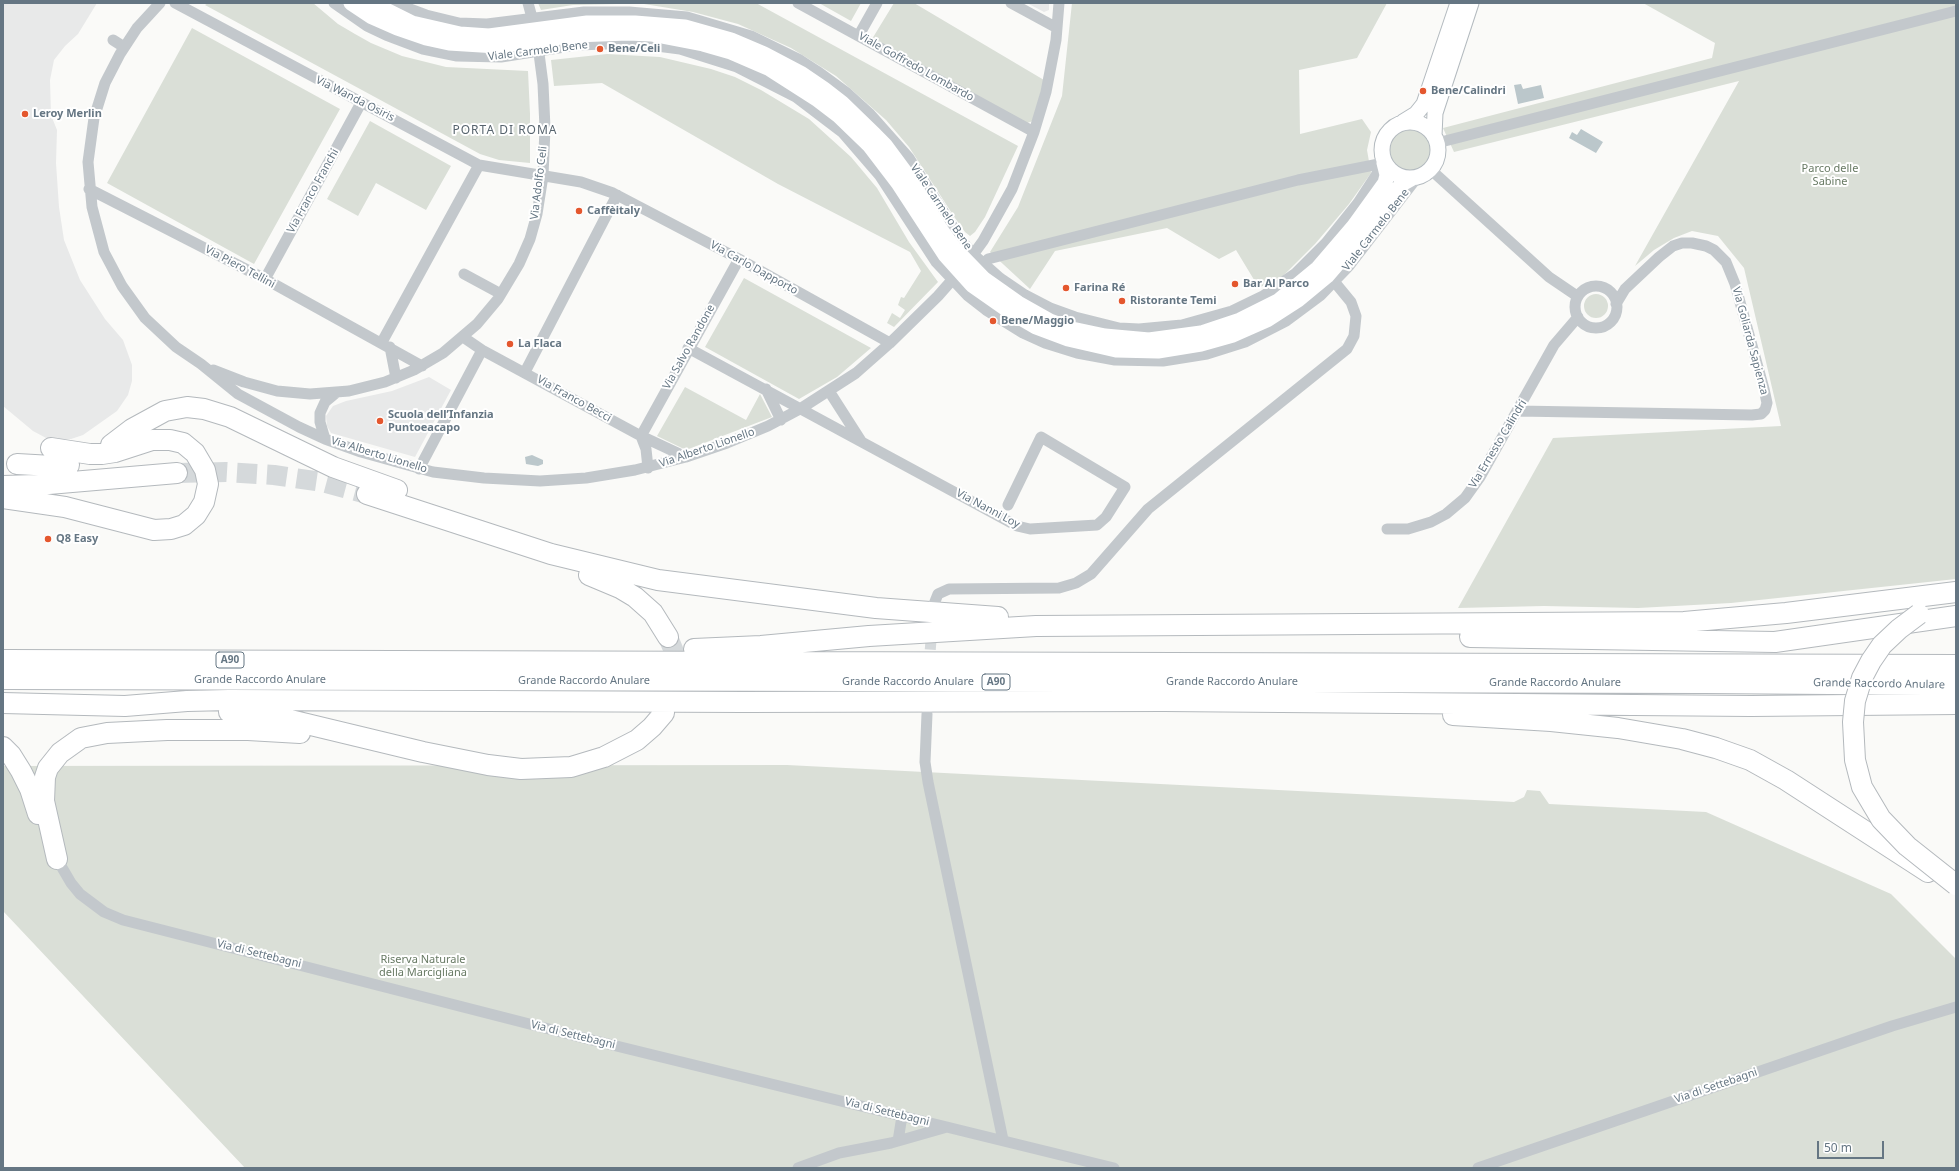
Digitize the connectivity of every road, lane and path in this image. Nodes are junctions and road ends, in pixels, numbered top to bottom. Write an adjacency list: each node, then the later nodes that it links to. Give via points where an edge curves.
1 (160, 3): 22 (street, Via Alberto Lionello)
2 (174, 3): 23 (street, Via Wanda Osiris)
3 (334, 3): 18 (street, Viale Carmelo Bene, via 373,30 404,43)
4 (351, 3): 18 (street, Viale Carmelo Bene, via 385,23)
5 (372, 3): 18 (street, Viale Carmelo Bene)
6 (394, 3): 18 (street, Viale Carmelo Bene)
7 (528, 3): 19 (street, Via Adolfo Celi)
8 (798, 3): 17 (street, Viale Goffredo Lombardo)
9 (877, 3): 17 (street)
10 (1010, 3): 16 (street)
11 (1059, 3): 16 (street, Via Alberto Lionello)
12 (1458, 3): 24 (street, via 1424,104 1416,114)
13 (1471, 3): 26 (street, via 1436,113)
14 (1956, 11): 26 (street)
15 (658, 25): 19 (street, Viale Carmelo Bene, via 600,23); 21 (street); 27 (street, Viale Carmelo Bene, via 687,17 740,32 800,60 862,106); 28 (street, Viale Carmelo Bene, via 688,40 731,52 796,84 839,116)
16 (1057, 28): 25 (street, Via Alberto Lionello, via 1047,87)
17 (859, 35): 25 (street, Viale Goffredo Lombardo)
18 (440, 36): 19 (street, Viale Carmelo Bene); 19 (street, Viale Carmelo Bene, via 491,58)
19 (536, 36): 21 (street, Viale Carmelo Bene, via 590,44); 32 (street, Via Adolfo Celi, via 544,115)
20 (114, 40): 22 (street)
21 (649, 44): 28 (street, Viale Carmelo Bene, via 711,58 737,67 785,91)
22 (124, 47): 34 (street, Via Alberto Lionello, via 96,107 89,150)
23 (361, 103): 30 (street, Via Wanda Osiris); 40 (street, Via Franco Franchi)
24 (1403, 122): 26 (street, via 1421,124); 29 (street, via 1395,126 1384,138 1381,151)
25 (1034, 132): 38 (street, Via Alberto Lionello, via 1009,195)
26 (1436, 139): 31 (street, via 1437,157)
27 (909, 158): 28 (street, Viale Carmelo Bene); 38 (street, Viale Carmelo Bene, via 962,241)
28 (884, 163): 38 (street, Viale Carmelo Bene, via 944,255)
29 (1384, 163): 33 (street, via 1395,175); 37 (street, via 1298,180); 46 (street, Viale Carmelo Bene, via 1387,175 1384,185 1346,237 1300,284 1261,310 1216,329 1170,339 1149,340)
30 (479, 164): 32 (street, Via Wanda Osiris); 49 (street)
31 (1430, 170): 33 (street); 43 (street, via 1549,277)
32 (542, 176): 35 (street, Via Carlo Dapporto, via 588,183); 42 (street, Via Adolfo Celi, via 532,231 521,259)
33 (1414, 178): 46 (street, Viale Carmelo Bene, via 1402,184 1392,194 1327,276 1292,305 1251,328 1202,344 1158,351 1116,350)
34 (89, 189): 40 (street, Via Piero Tellini); 52 (street, Via Alberto Lionello, via 101,243 122,286 155,328 176,347)
35 (617, 195): 36 (street, Via Carlo Dapporto); 54 (street)
36 (739, 259): 48 (street, Via Carlo Dapporto); 50 (street, Via Salvo Randone)
37 (988, 259)
38 (963, 268): 46 (street, Viale Carmelo Bene, via 1000,278 1050,308); 46 (street, Viale Carmelo Bene, via 985,295 1012,313 1036,327); 48 (street, Via Alberto Lionello)
39 (464, 274): 42 (street)
40 (265, 279): 49 (street, Via Piero Tellini)
41 (1337, 285): 82 (street, via 1351,302 1356,316 1354,336 1347,349 1152,506 1091,574 1076,583 1059,588 949,589 938,594)
42 (501, 294): 47 (street, Via Adolfo Celi, via 483,318)
43 (1578, 296): 44 (street, via 1587,288 1600,286 1611,292); 45 (street, via 1575,303)
44 (1616, 304): 45 (street, via 1613,318 1602,326 1588,326); 60 (street, Via Goliarda Sapienza, via 1625,289 1674,246 1692,243 1714,250 1726,262 1735,284 1764,389 1767,403 1765,410 1761,414 1752,415)
45 (1578, 317): 60 (street, Via Ernesto Calindri, via 1554,345)
46 (1070, 334)
47 (464, 337): 51 (street, Via Franco Becci); 53 (street, Via Adolfo Celi, via 443,354)
48 (890, 343): 57 (street, Via Alberto Lionello, via 862,368)
49 (386, 345): 53 (street, Via Piero Tellini); 55 (street)
50 (688, 348): 56 (street, Via Nanni Loy); 62 (street, Via Salvo Randone)
51 (482, 350): 54 (street, Via Franco Becci); 71 (street)
52 (201, 364): 58 (street, Via Adolfo Celi, via 230,377 270,389 300,394); 63 (street, Via Alberto Lionello, via 247,400)
53 (422, 366): 55 (street, Via Adolfo Celi)
54 (524, 372): 62 (street, Via Franco Becci)
55 (396, 378): 58 (street, Via Adolfo Celi, via 357,390)
56 (766, 389): 59 (street, Via Nanni Loy); 61 (street)
57 (829, 391): 59 (street, Via Alberto Lionello); 64 (street, Via Nanni Loy)
58 (337, 392): 63 (street, via 325,402 320,413)
59 (800, 409): 61 (street, Via Alberto Lionello); 64 (street, Via Nanni Loy)
60 (1518, 411): 78 (street, Via Ernesto Calindri, via 1465,498 1439,518 1420,526)
61 (781, 420): 67 (street, Via Alberto Lionello)
62 (641, 436): 67 (street, Via Franco Becci); 70 (street, via 647,454)
63 (325, 439): 71 (street, Via Alberto Lionello)
64 (862, 442): 76 (street, Via Nanni Loy, via 1023,528 1097,525 1106,517 1125,487 1041,437)
65 (111, 445): 79 (highway, via 132,429 165,411 190,407 211,410 333,467 559,546 608,560)
66 (51, 448): 75 (highway, via 102,454 152,440 182,443 195,453 205,470 208,484 204,502 196,516 184,525 154,530 64,507)
67 (686, 457): 70 (street, Via Alberto Lionello)
68 (17, 464): 69 (highway)
69 (69, 465)
70 (648, 468): 71 (street, Via Alberto Lionello, via 586,478 540,481 467,476)
71 (419, 469)
72 (177, 473): 73 (highway)
73 (3, 486)
74 (367, 494): 77 (highway)
75 (3, 498)
76 (1008, 505)
77 (470, 529): 79 (highway, via 604,568 658,580); 86 (highway, via 625,590 653,613)
78 (1387, 529)
79 (746, 591): 84 (highway, via 876,608)
80 (1956, 592): 85 (highway, via 1700,621 1636,624)
81 (1956, 599): 101 (highway, bridge, via 1919,614 1882,645 1871,660 1861,682 1852,728 1857,773 1876,812 1907,846)
82 (934, 604)
83 (1956, 616): 85 (highway, via 1792,641 1762,643 1514,639)
84 (1090, 624): 85 (highway); 88 (highway, via 983,628 738,647 514,650)
85 (1300, 624)
86 (668, 637)
87 (3, 660): 88 (highway, Grande Raccordo Anulare / A90)
88 (432, 661): 89 (highway, Grande Raccordo Anulare / A90)
89 (1956, 665)
90 (3, 679): 91 (highway, Grande Raccordo Anulare / A90)
91 (1956, 685)
92 (1164, 700): 94 (highway, Grande Raccordo Anulare, via 1751,706); 95 (highway, Grande Raccordo Anulare, via 222,700); 102 (highway, via 1522,719 1630,730 1702,744 1750,760 1819,800)
93 (3, 703): 95 (highway, Grande Raccordo Anulare)
94 (1956, 704)
95 (125, 706): 98 (highway, via 260,715 300,722)
96 (664, 713): 98 (highway, via 648,731 627,747 597,760 571,767 511,768)
97 (927, 714): 106 (street, via 925,762 928,782)
98 (399, 747): 100 (highway, via 321,735 259,731 152,731 87,736 64,749 45,774 44,801)
99 (3, 748): 100 (highway, via 14,759 23,775 45,838)
100 (57, 859): 104 (street, Via di Settebagni, via 67,878 80,894 104,912 123,920)
101 (1956, 885)
102 (1956, 891)
103 (1956, 1007): 110 (street, Via di Settebagni, via 1892,1026)
104 (902, 1116): 105 (street, Via di Settebagni); 107 (street)
105 (947, 1127): 106 (street, Via di Settebagni); 107 (street)
106 (1003, 1140): 109 (street, Via di Settebagni)
107 (898, 1141): 108 (street, via 839,1153)
108 (798, 1168)
109 (1114, 1168)
110 (1478, 1168)

